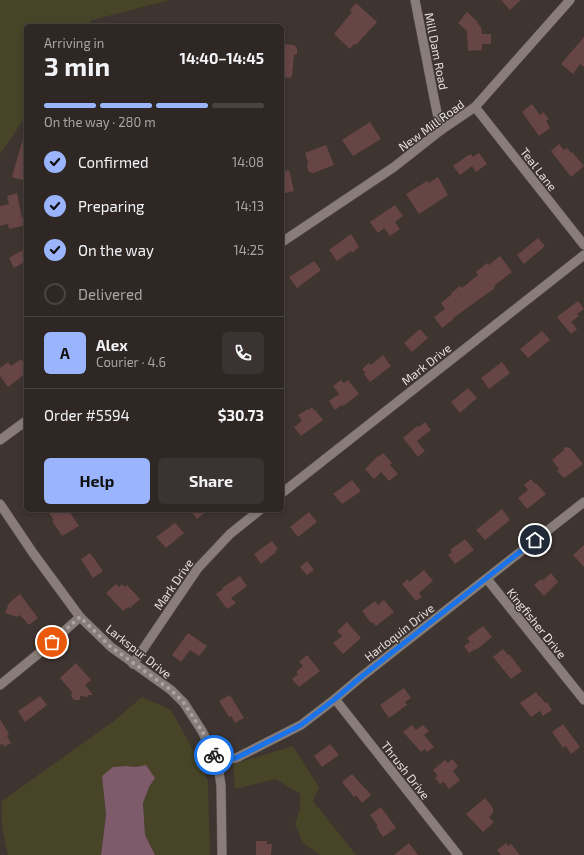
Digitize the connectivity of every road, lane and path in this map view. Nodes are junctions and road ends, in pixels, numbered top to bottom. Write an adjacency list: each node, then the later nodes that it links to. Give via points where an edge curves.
1 (415, 0): 4 (street, Mill Dam Road)
2 (570, 0): 3 (street, New Mill Road)
3 (475, 107): 4 (street, New Mill Road); 6 (street, Teal Lane)
4 (442, 130): 5 (street, New Mill Road, via 394,167)
5 (284, 241)
6 (584, 245)
7 (584, 255): 10 (street, Mark Drive)
8 (24, 422): 9 (street)
9 (0, 440)
10 (284, 491)
11 (584, 502): 14 (street, Harloquin Drive)
12 (0, 504): 15 (street, Larkspur Drive)
13 (258, 512): 16 (street, Mark Drive, via 230,534 198,568)
14 (487, 579): 18 (street, Harloquin Drive); 19 (street, Kingfisher Drive)
15 (80, 617): 16 (street, Larkspur Drive); 17 (street)
16 (133, 664): 20 (street, Larkspur Drive, via 171,690 184,703)
17 (0, 686)
18 (335, 699): 20 (street, Harloquin Drive, via 301,725 236,758); 22 (street, Thrush Drive)
19 (584, 700)
20 (217, 761): 21 (street, Larkspur Drive, via 221,785)
21 (222, 855)
22 (458, 855)

